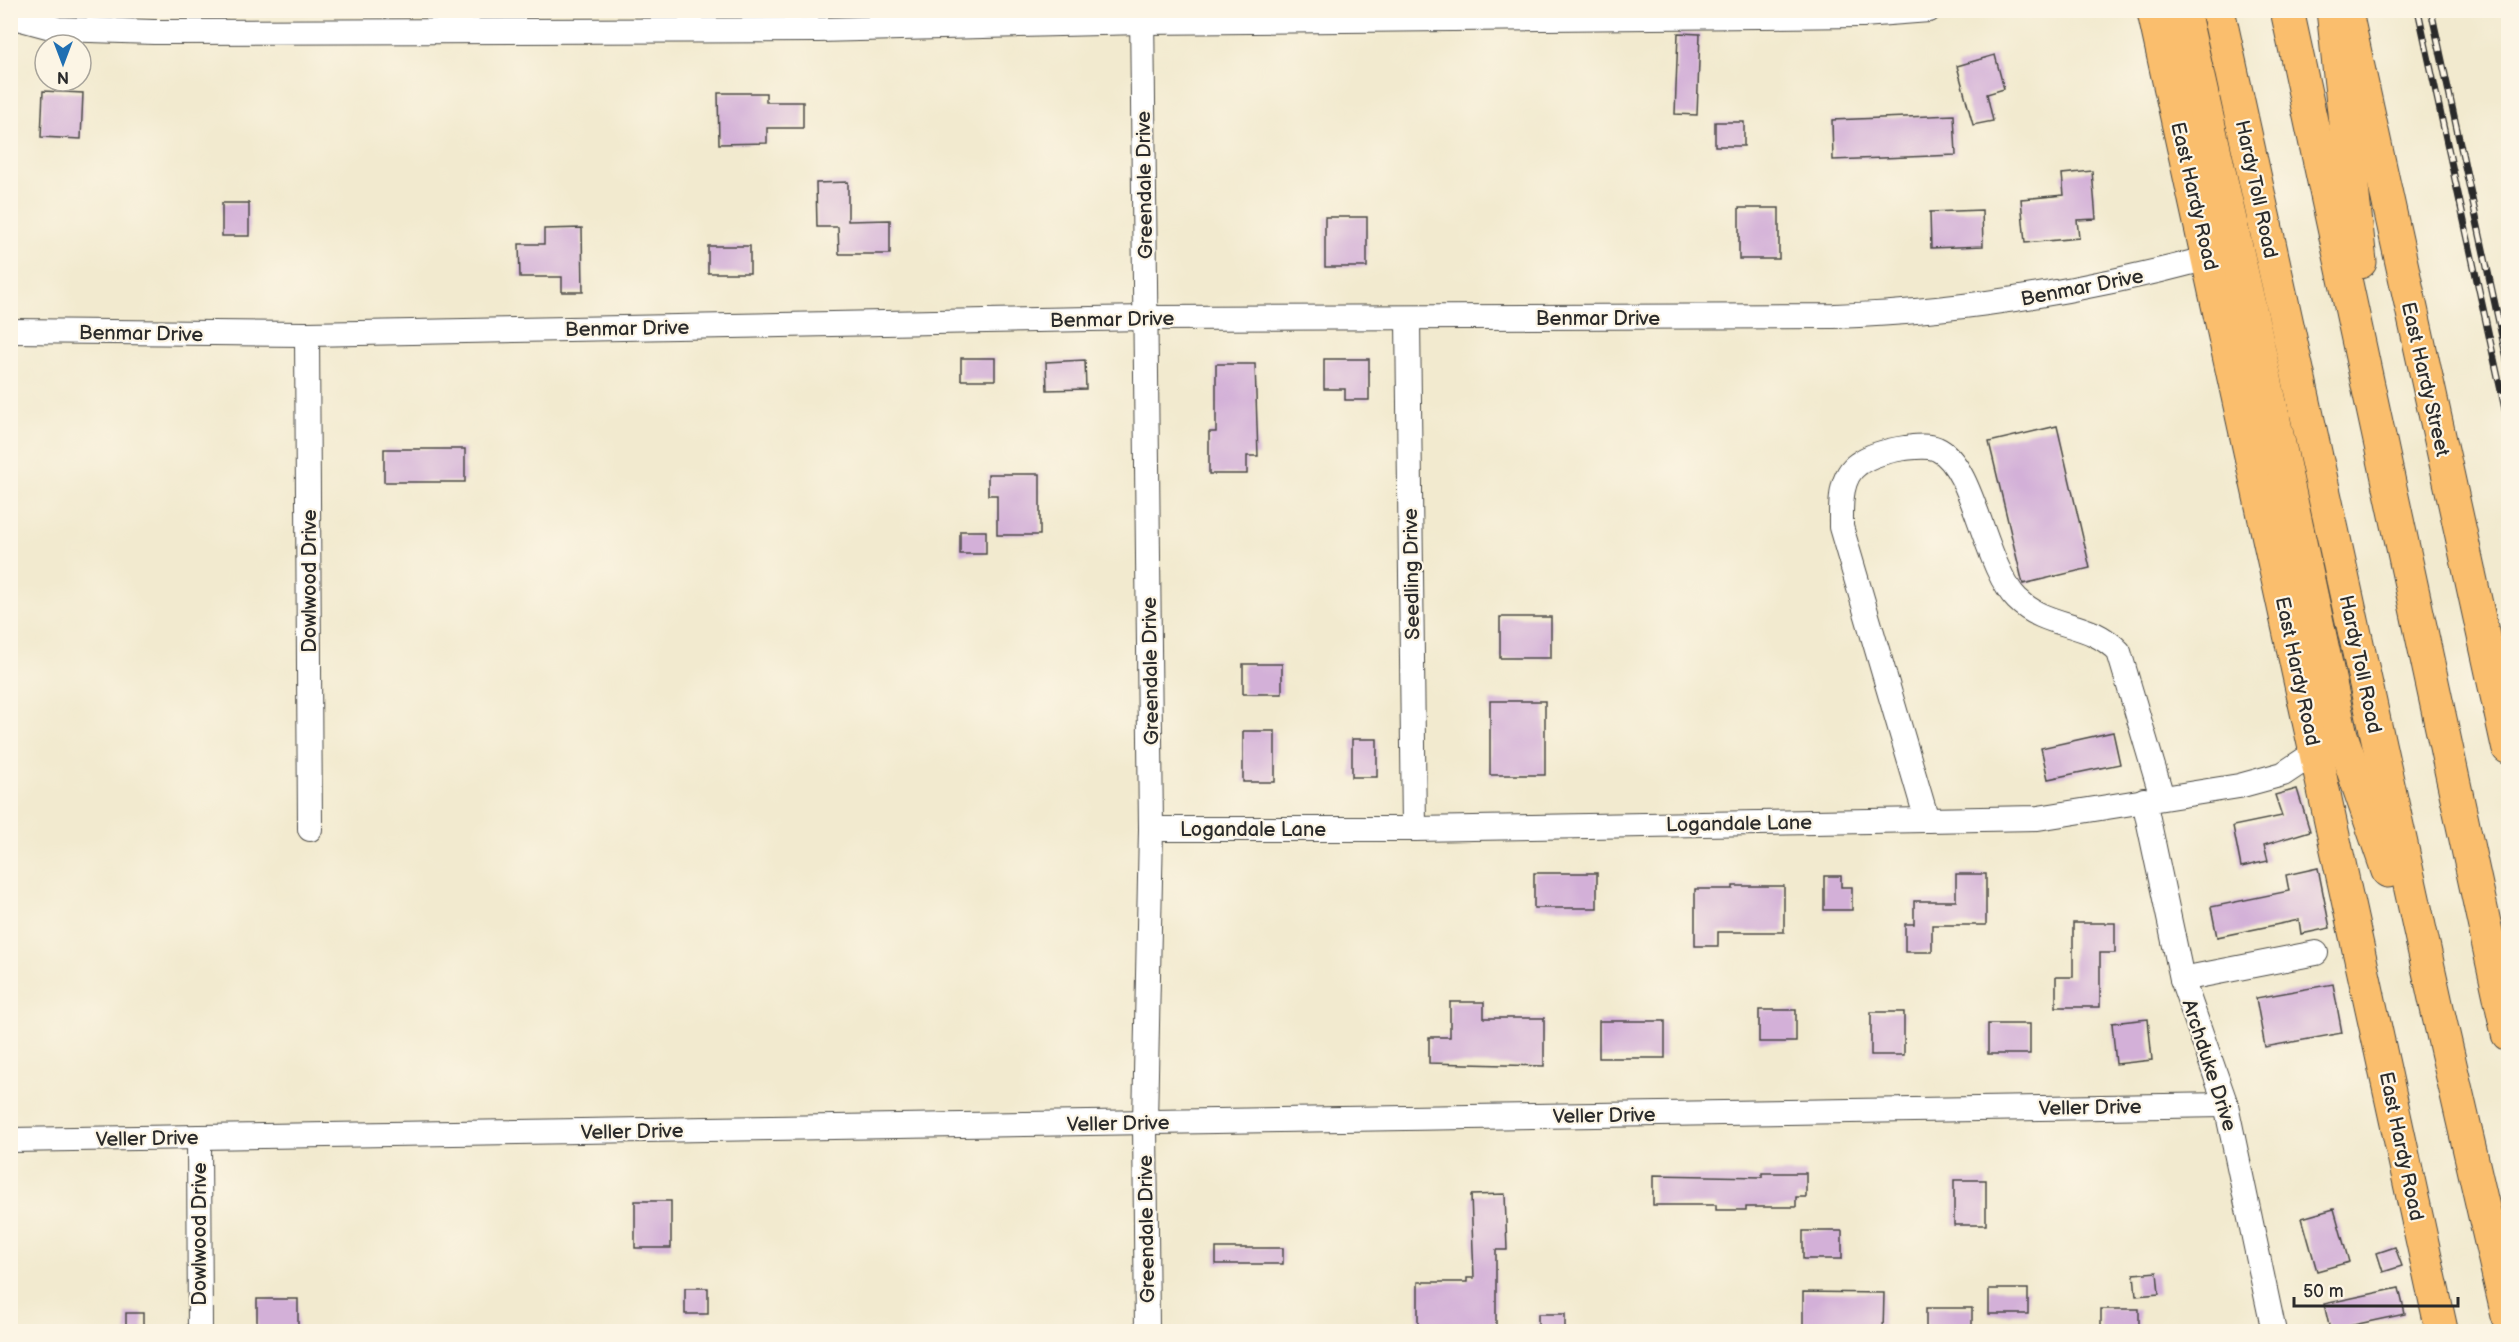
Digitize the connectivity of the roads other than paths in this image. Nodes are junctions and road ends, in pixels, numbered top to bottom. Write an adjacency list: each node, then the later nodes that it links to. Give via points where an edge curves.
1 (1929, 10): 9 (street, via 1863,15)
2 (2153, 10): 13 (main road, East Hardy Road)
3 (2183, 10): 28 (highway, via 2341,735)
4 (2218, 10): 28 (highway, Hardy Toll Road)
5 (2287, 10): 18 (highway)
6 (2333, 10): 18 (highway)
7 (2346, 10): 19 (main road, East Hardy Street)
8 (10, 16): 11 (street, via 58,29)
9 (1142, 16): 10 (street); 14 (street, Greendale Drive)
10 (818, 20): 12 (street)
11 (154, 21): 12 (street)
12 (483, 21)
13 (2209, 258): 15 (street, Benmar Drive, via 2046,295 1906,314); 20 (main road, East Hardy Road)
14 (1146, 318): 15 (street, Benmar Drive); 17 (street, Benmar Drive); 24 (street, Greendale Drive)
15 (1408, 319): 25 (street, Seedling Drive)
16 (10, 332): 17 (street, Benmar Drive)
17 (307, 334): 23 (street, Dowlwood Drive)
18 (2372, 404): 29 (highway)
19 (2508, 748)
20 (2316, 752): 21 (street, Logandale Lane, via 2283,774 2238,786); 38 (main road, East Hardy Road)
21 (2153, 798): 22 (street, Logandale Lane, via 2038,818); 22 (street, Archduke Drive, via 2119,652 2107,639 2083,627 2032,612 2015,597 1999,572 1962,476 1947,455 1935,448 1918,446 1876,455 1857,464 1846,478 1841,527); 27 (street, Archduke Drive)
22 (1927, 820): 25 (street, Logandale Lane)
23 (310, 828)
24 (1151, 829): 25 (street, Logandale Lane); 31 (street, Greendale Drive)
25 (1414, 829)
26 (2316, 953): 27 (street)
27 (2182, 979): 30 (street, Archduke Drive)
28 (2436, 1008): 34 (highway, Hardy Toll Road)
29 (2508, 1034)
30 (2226, 1105): 31 (street, Veller Drive); 37 (street, Archduke Drive)
31 (1145, 1123): 32 (street, Veller Drive); 36 (street, Greendale Drive)
32 (199, 1137): 33 (street, Veller Drive); 35 (street, Dowlwood Drive)
33 (10, 1140)
34 (2508, 1316)
35 (200, 1332)
36 (1147, 1332)
37 (2274, 1332)
38 (2442, 1332)

